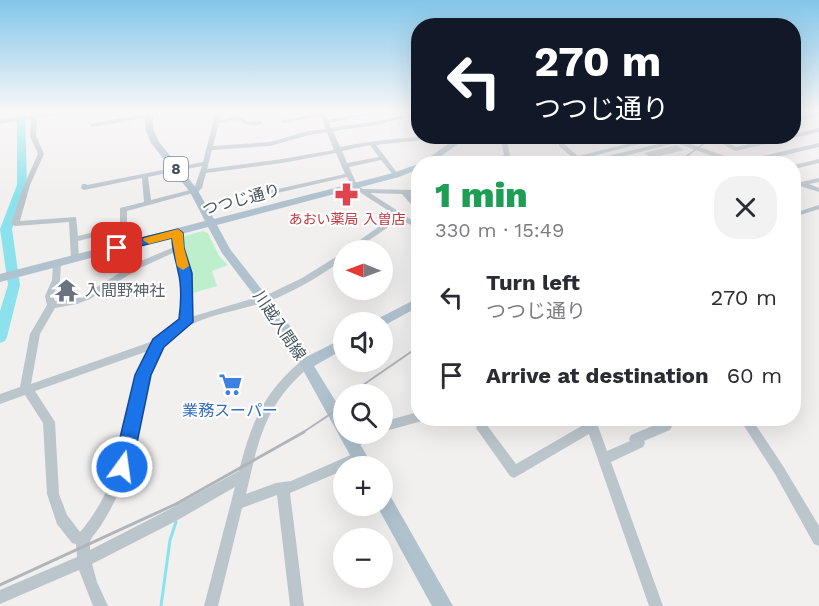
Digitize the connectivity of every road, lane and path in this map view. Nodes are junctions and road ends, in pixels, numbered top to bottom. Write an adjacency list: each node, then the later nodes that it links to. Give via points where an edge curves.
1 (34, 139): 54 (street, via 40,154 15,224 73,219)
2 (153, 139): 31 (main road, 8)
3 (211, 139): 17 (street)
4 (285, 139): 17 (street)
5 (333, 139): 18 (street)
6 (411, 140): 7 (street)
7 (372, 144): 18 (street); 26 (street)
8 (453, 144): 20 (main road)
9 (561, 144): 21 (street)
10 (641, 144): 22 (street)
11 (663, 144): 23 (street)
12 (685, 144): 19 (street)
13 (716, 144): 19 (street)
14 (726, 144): 15 (street, via 735,149)
15 (757, 144)
16 (819, 145): 25 (street)
17 (209, 148): 28 (street)
18 (337, 150): 29 (street); 33 (street)
19 (706, 152): 24 (street)
20 (436, 156)
21 (574, 156)
22 (601, 156)
23 (608, 156)
24 (718, 156)
25 (770, 156)
26 (382, 158): 29 (street); 36 (street)
27 (819, 161): 30 (street)
28 (205, 163): 31 (street); 33 (street)
29 (344, 165): 34 (street)
30 (801, 165)
31 (175, 168): 35 (street); 42 (main road, 8)
32 (411, 170): 36 (main road, つつじ通り)
33 (203, 171): 42 (street, via 199,188)
34 (348, 175): 40 (street); 45 (street)
35 (145, 176): 39 (street); 47 (street)
36 (396, 176): 40 (main road, つつじ通り)
37 (819, 180): 38 (street)
38 (802, 184): 41 (street)
39 (84, 185)
40 (358, 189): 43 (street); 50 (street); 52 (main road, つつじ通り)
41 (819, 190)
42 (194, 192): 47 (street); 52 (main road, 8)
43 (405, 193): 44 (street); 46 (street)
44 (411, 193)
45 (264, 194)
46 (411, 199)
47 (148, 204): 54 (street, via 123,210 124,227)
48 (819, 207): 49 (street)
49 (801, 213)
50 (400, 215): 51 (street); 55 (street)
51 (411, 222)
52 (212, 224): 53 (main road, つつじ通り); 61 (main road, 川越入間線 / 8, via 226,251)
53 (178, 233): 56 (street); 57 (main road, つつじ通り)
54 (75, 238): 57 (street)
55 (364, 240)
56 (178, 248): 62 (street, via 137,266 87,297); 65 (street, via 187,284)
57 (75, 259): 59 (main road, つつじ通り)
58 (333, 262): 61 (street)
59 (57, 264): 60 (main road, つつじ通り); 62 (street, via 49,296)
60 (0, 278)
61 (265, 299): 65 (street); 68 (main road, 川越入間線 / 8)
62 (52, 305): 69 (street, via 35,334 25,386)
63 (411, 306): 64 (main road)
64 (393, 316)
65 (186, 322): 66 (street)
66 (158, 343): 69 (street); 86 (street, via 139,388 122,467 92,530)
67 (333, 349): 68 (main road)
68 (306, 363): 71 (main road, 川越入間線 / 8); 81 (street, via 266,407)
69 (28, 390): 70 (street); 86 (street, via 49,422 56,503 70,530)
70 (4, 398)
71 (333, 410)
72 (411, 419): 73 (street)
73 (393, 424)
74 (584, 426): 78 (street, via 514,472)
75 (591, 426): 79 (street)
76 (666, 426): 79 (street, via 636,438 639,443)
77 (749, 426): 85 (street)
78 (482, 428)
79 (603, 459): 93 (street)
80 (333, 472): 82 (street)
81 (243, 475): 83 (street); 87 (street)
82 (283, 489): 83 (street); 91 (street)
83 (237, 503): 90 (street)
84 (392, 516): 92 (main road)
85 (819, 538)
86 (83, 539): 87 (street)
87 (83, 561): 88 (street); 89 (street)
88 (0, 597)
89 (101, 606)
90 (211, 606)
91 (297, 606)
92 (443, 606)
93 (656, 606)

